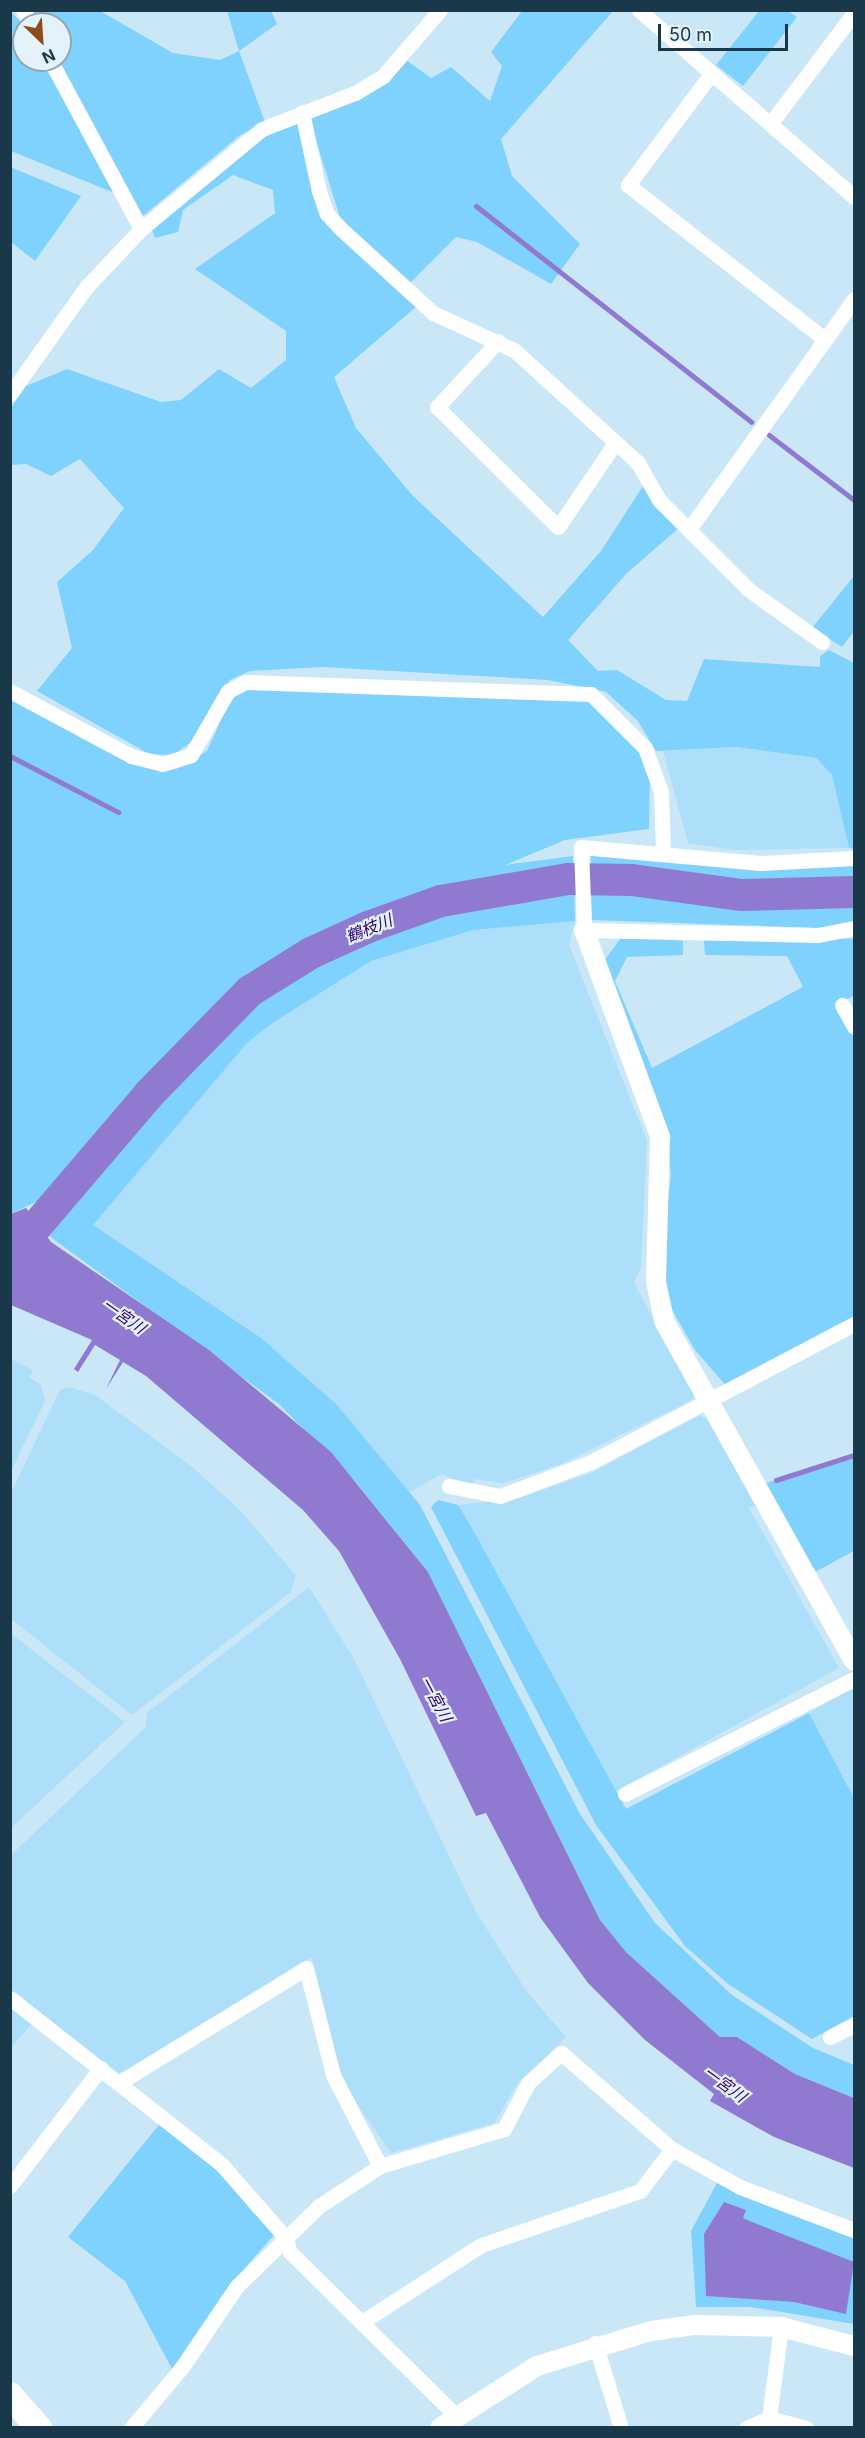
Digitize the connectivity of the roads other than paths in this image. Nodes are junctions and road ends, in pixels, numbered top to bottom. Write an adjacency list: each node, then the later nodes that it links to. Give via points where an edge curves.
1 (440, 10): 6 (street, via 383,76 355,93)
2 (639, 10): 5 (street)
3 (855, 13): 7 (street)
4 (56, 72): 9 (street)
5 (711, 74): 7 (street); 11 (street, via 628,185)
6 (302, 112): 9 (street, via 262,129); 12 (street, via 327,214 433,313)
7 (770, 124): 8 (street)
8 (855, 197)
9 (141, 229): 13 (street, via 87,286)
10 (855, 299): 11 (street)
11 (823, 338): 15 (street)
12 (498, 340): 14 (street); 14 (street, via 437,407 558,527)
13 (10, 394)
14 (615, 443): 15 (street, via 638,463 659,500)
15 (689, 529): 16 (street, via 749,590)
16 (822, 642)
17 (10, 691): 18 (street, via 131,756 162,765 191,755 228,691 246,682 591,694 629,727 645,748 661,792)
18 (663, 851): 19 (street, via 761,863); 20 (street, via 581,847)
19 (855, 858)
20 (583, 925): 21 (street, via 818,935); 25 (street, via 660,1137 656,1282 664,1321)
21 (855, 928)
22 (842, 1005): 23 (street)
23 (855, 1027)
24 (855, 1324): 25 (street)
25 (708, 1405): 26 (street, via 591,1462 500,1496); 27 (street)
26 (448, 1486)
27 (855, 1661)
28 (855, 1679): 29 (street)
29 (625, 1794)
30 (10, 1998): 33 (street)
31 (855, 2025): 32 (street)
32 (830, 2037)
33 (101, 2068): 34 (street); 37 (street)
34 (120, 2082): 36 (street, via 306,1968 333,2075); 39 (street, via 222,2165)
35 (672, 2149): 36 (street, via 561,2054 528,2083 504,2129); 38 (street, via 740,2187); 40 (street, via 632,2195 481,2245)
36 (380, 2166): 39 (street)
37 (10, 2186)
38 (855, 2230)
39 (285, 2237): 40 (street, via 290,2252); 48 (street, via 237,2286 183,2366)
40 (362, 2322): 46 (street)
41 (781, 2327): 42 (street, via 694,2325); 43 (street); 45 (street)
42 (595, 2343): 46 (street, via 537,2366); 49 (street)
43 (855, 2346)
44 (10, 2395): 47 (highway)
45 (769, 2418): 50 (street); 51 (street)
46 (447, 2421)
47 (39, 2427)
48 (131, 2427)
49 (621, 2427)
50 (746, 2427)
51 (806, 2427)

